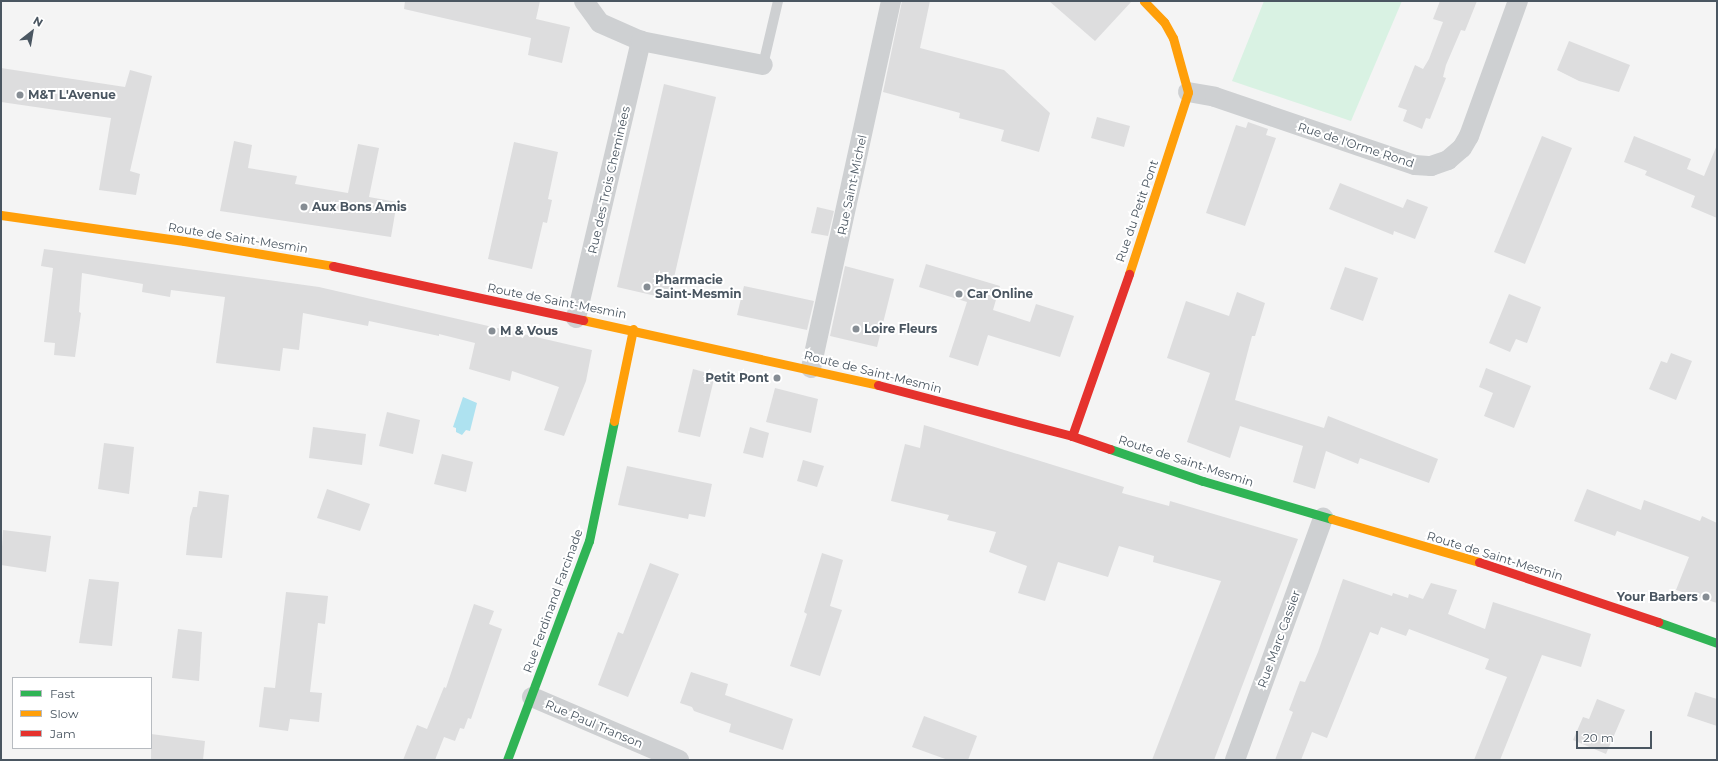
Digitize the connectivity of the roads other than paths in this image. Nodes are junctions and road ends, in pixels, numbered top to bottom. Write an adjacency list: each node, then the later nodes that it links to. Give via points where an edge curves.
1 (584, 1): 6 (street, via 600,22)
2 (778, 1): 7 (lane)
3 (891, 1): 12 (street, Rue Saint-Michel)
4 (1144, 1): 8 (main road, via 1164,22 1173,38)
5 (1518, 1): 8 (street, Rue de l'Orme Rond, via 1469,136 1462,148 1448,160 1430,166 1415,166 1215,97)
6 (641, 41): 7 (street); 10 (street, Rue des Trois Cheminées)
7 (763, 65)
8 (1188, 92): 13 (main road, Rue du Petit Pont, via 1140,243)
9 (1, 215): 10 (main road, Route de Saint-Mesmin, via 322,264)
10 (576, 318): 11 (main road, Route de Saint-Mesmin)
11 (633, 329): 12 (main road, Route de Saint-Mesmin); 16 (main road, Rue Ferdinand Farcinade, via 589,541)
12 (811, 368): 13 (main road, Route de Saint-Mesmin)
13 (1072, 436): 14 (main road, Route de Saint-Mesmin, via 1203,481)
14 (1324, 518): 15 (main road, Route de Saint-Mesmin, via 1522,575); 19 (street, Rue Marc Cassier)
15 (1717, 643)
16 (532, 697): 17 (main road, Rue Ferdinand Farcinade); 18 (street, Rue Paul Transon)
17 (507, 760)
18 (679, 760)
19 (1235, 760)

